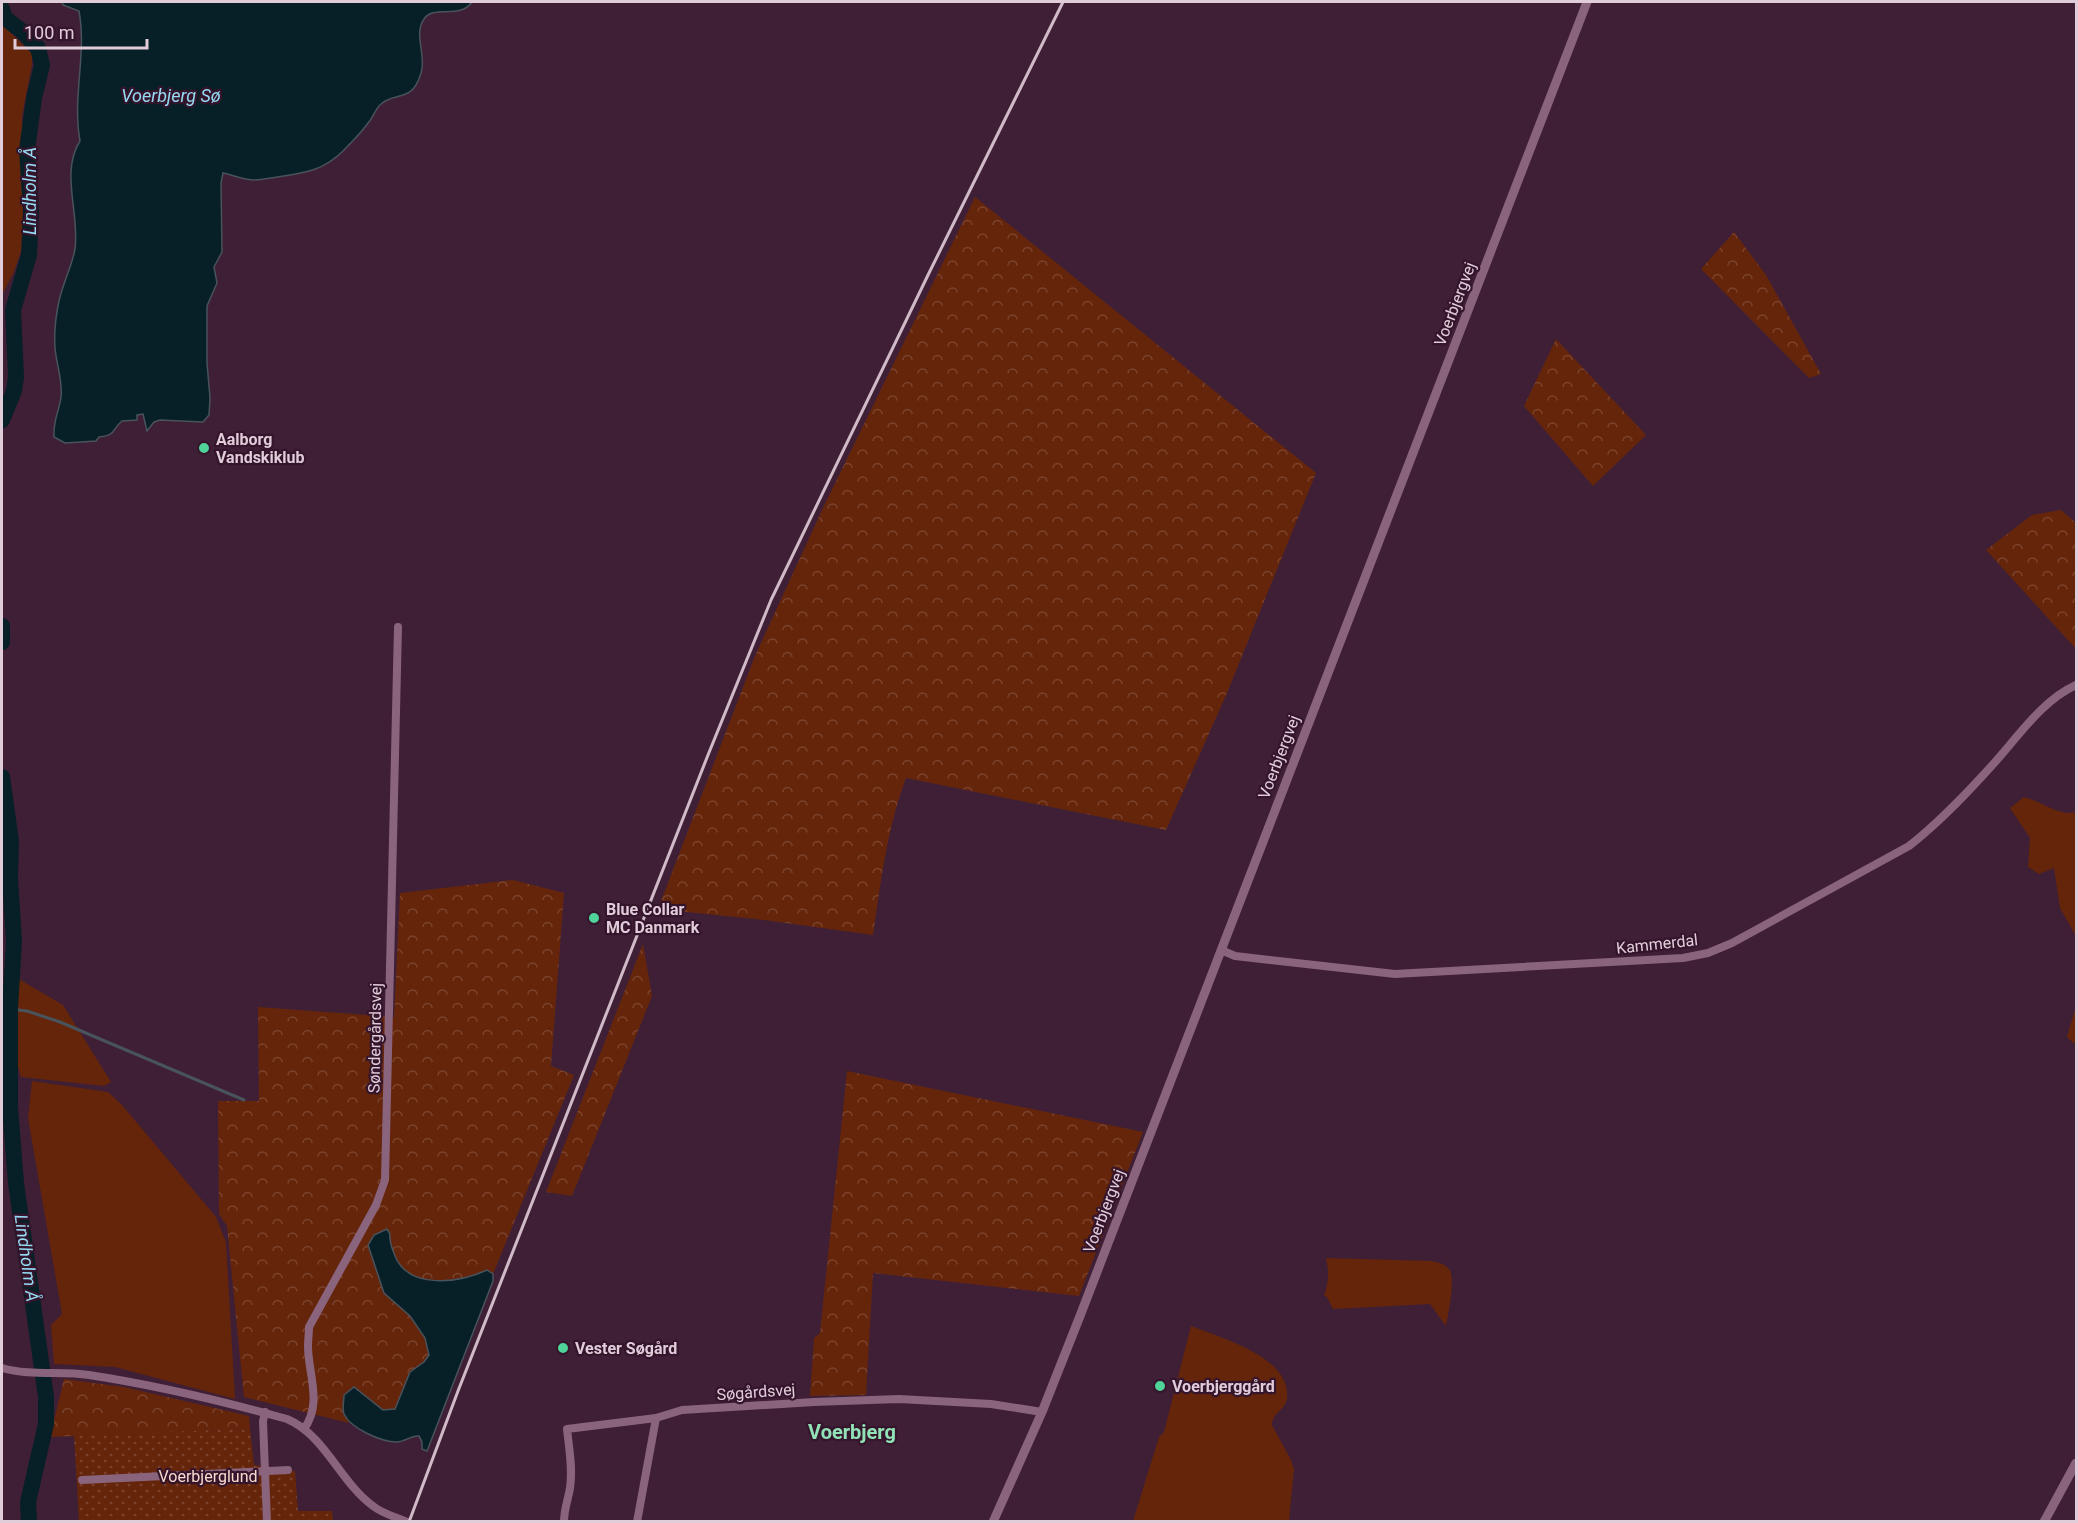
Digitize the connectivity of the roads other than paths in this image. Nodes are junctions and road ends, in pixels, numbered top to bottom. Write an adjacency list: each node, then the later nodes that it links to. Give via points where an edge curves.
1 (1587, 2): 4 (street, Voerbjergvej)
2 (398, 627): 9 (street, Søndergårdsvej, via 385,1180 376,1205 309,1327 314,1401)
3 (2076, 685): 4 (street, Kammerdal, via 2048,702 1994,764 1909,846 1708,953 1683,958 1395,974 1235,956)
4 (1221, 950): 7 (street, Voerbjergvej)
5 (2, 1368): 6 (street, via 95,1376)
6 (265, 1412): 9 (street); 12 (street)
7 (1042, 1412): 8 (street, Søgårdsvej, via 992,1404 899,1399 682,1410); 18 (street, Voerbjergvej)
8 (656, 1418): 16 (street, Søgårdsvej, via 567,1429 571,1466); 17 (street)
9 (304, 1428): 15 (street, via 362,1497 374,1507)
10 (2076, 1463): 19 (street)
11 (288, 1470): 12 (street)
12 (264, 1471): 13 (street); 14 (street)
13 (82, 1480)
14 (267, 1521)
15 (407, 1521)
16 (564, 1521)
17 (637, 1521)
18 (993, 1521)
19 (2044, 1521)

